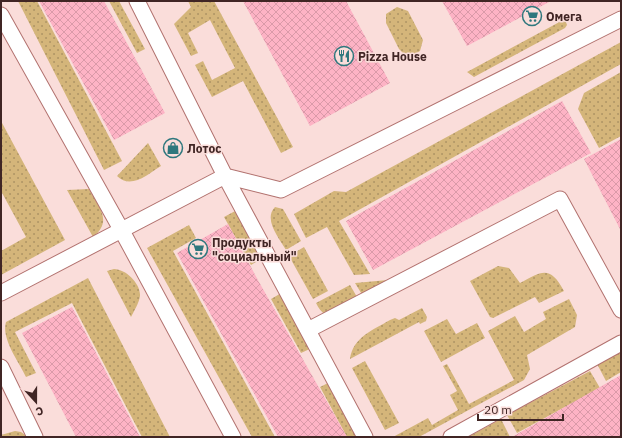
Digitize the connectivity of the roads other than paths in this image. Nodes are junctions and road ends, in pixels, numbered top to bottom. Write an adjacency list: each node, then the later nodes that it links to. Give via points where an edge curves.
1 (137, 1): 4 (lane)
2 (1, 15): 5 (lane)
3 (621, 19): 4 (lane, via 281,190)
4 (225, 176): 5 (lane); 8 (lane)
5 (122, 231): 6 (lane); 12 (lane)
6 (1, 293)
7 (621, 310): 8 (lane, via 560,199)
8 (308, 330): 13 (lane)
9 (621, 343): 14 (lane)
10 (1, 367): 11 (lane)
11 (35, 437)
12 (233, 437)
13 (365, 437)
14 (450, 437)

